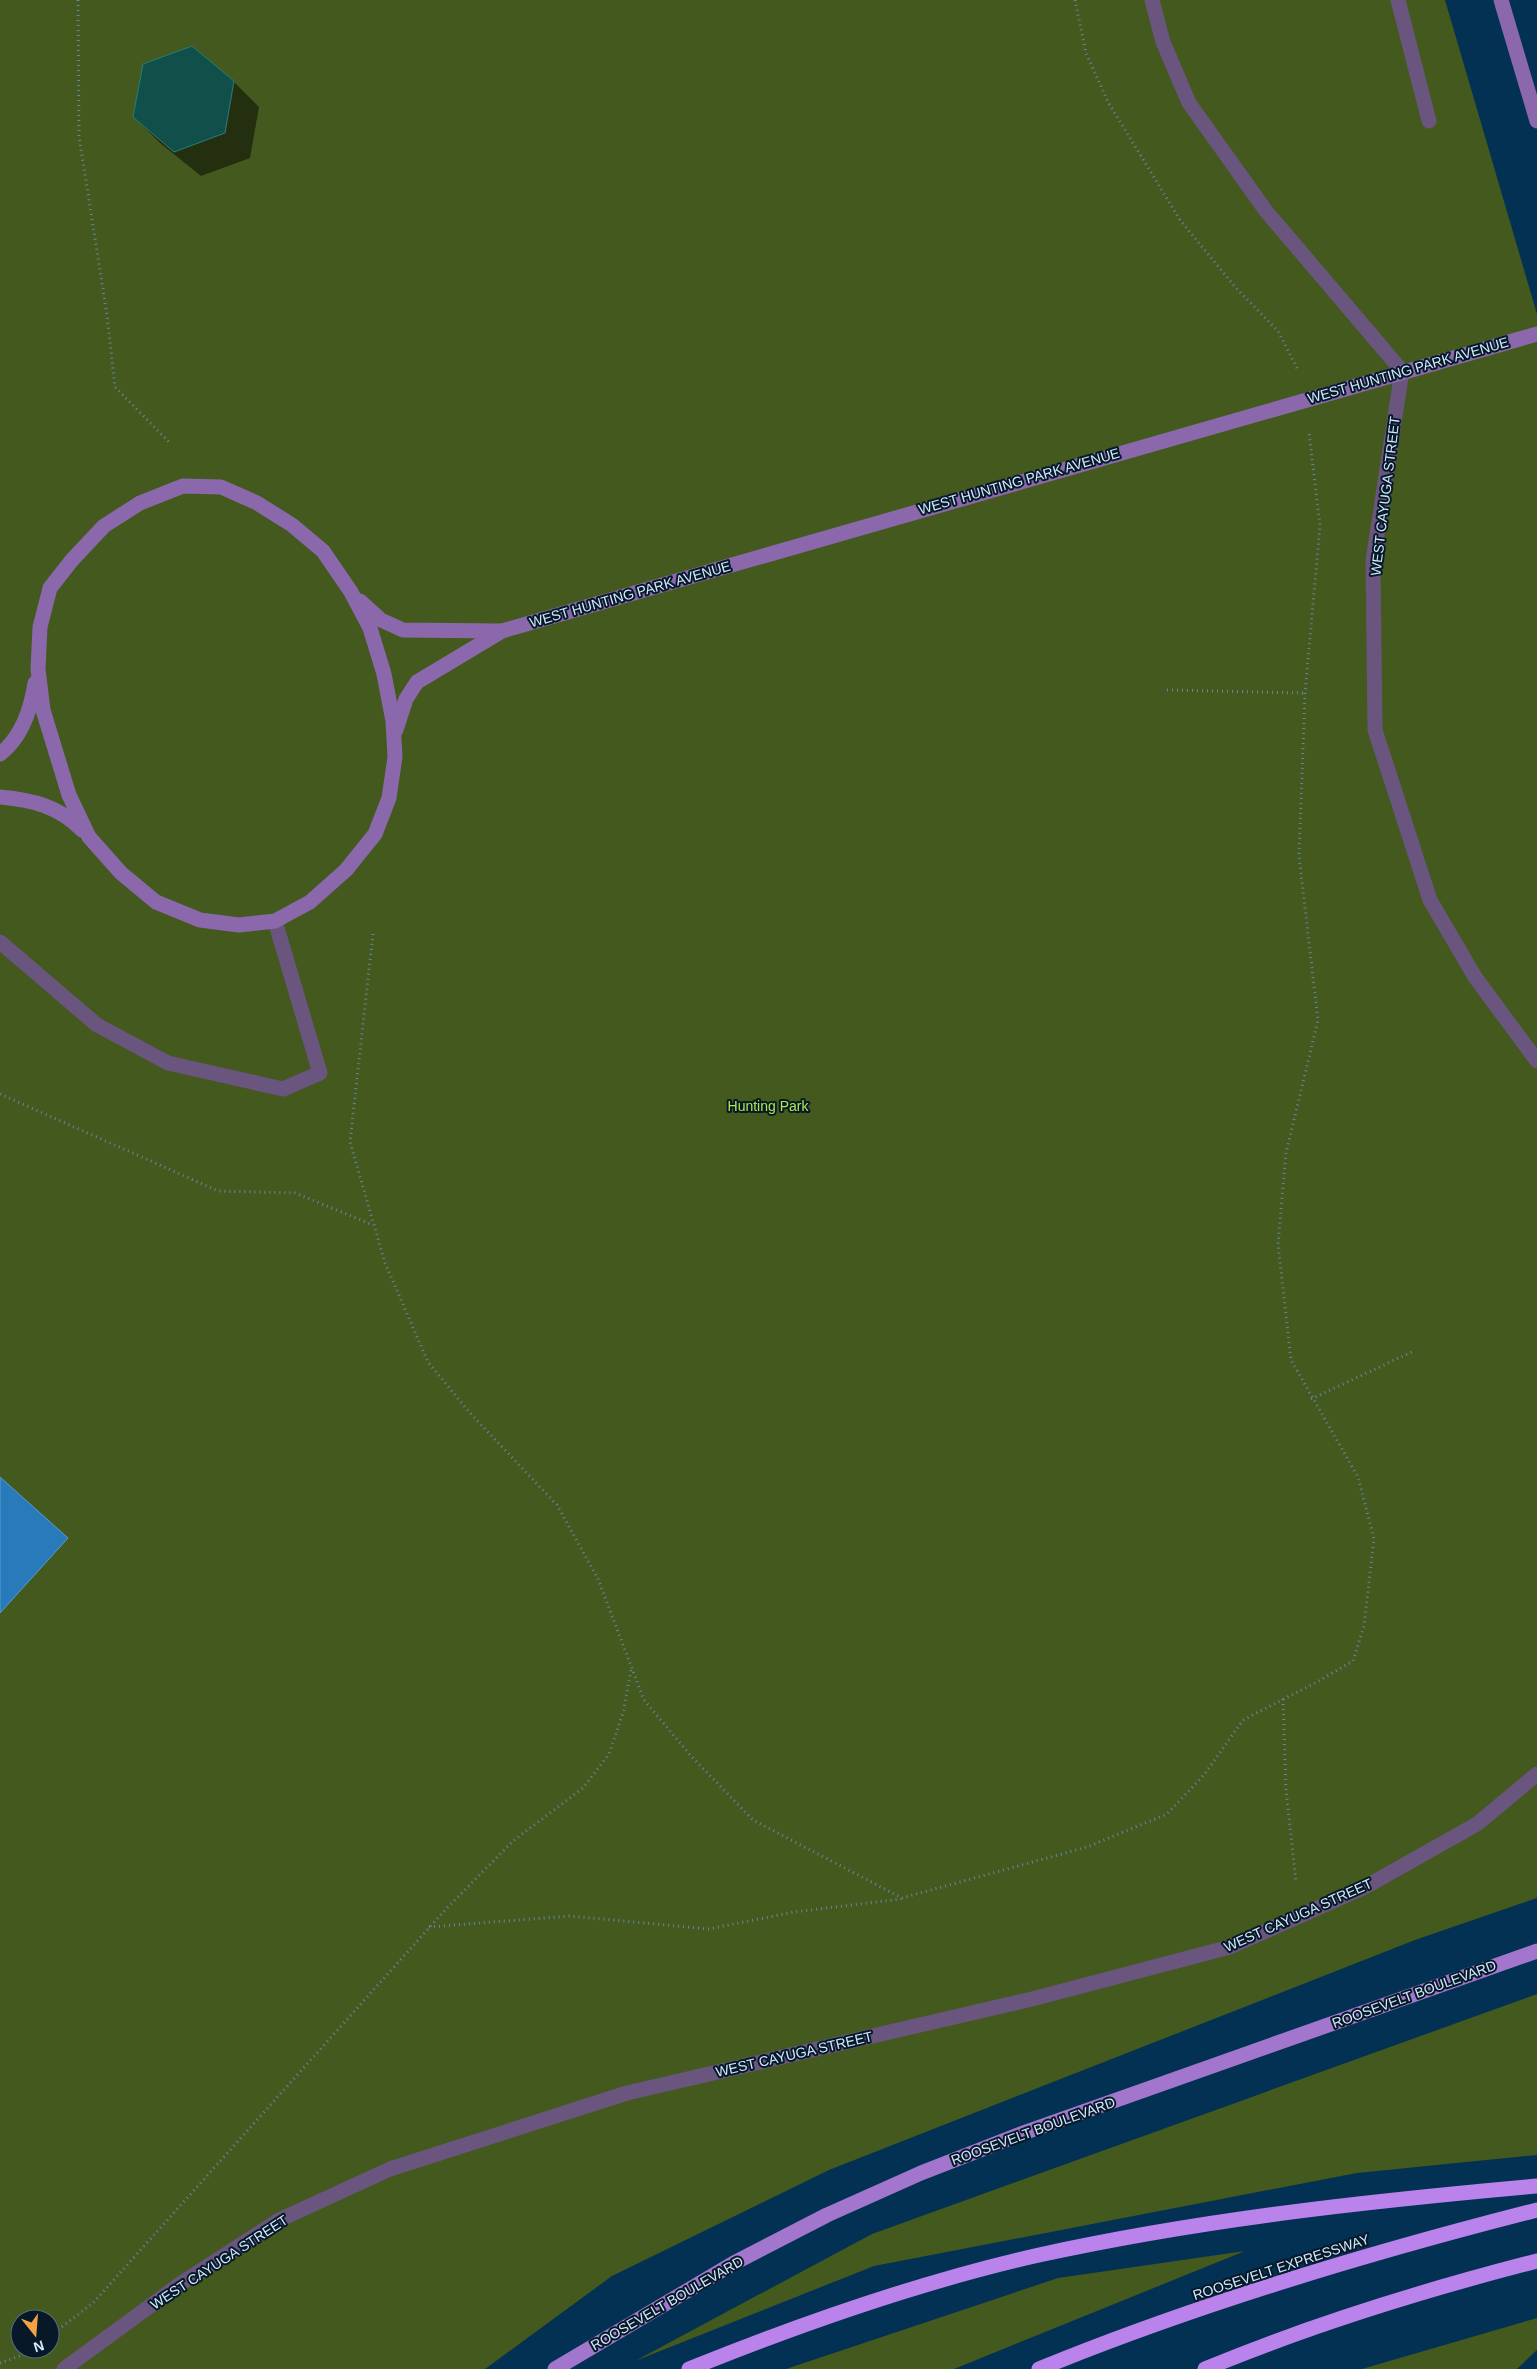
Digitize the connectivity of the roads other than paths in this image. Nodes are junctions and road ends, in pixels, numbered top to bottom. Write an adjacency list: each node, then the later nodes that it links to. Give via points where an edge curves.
1 (1152, 0): 7 (street, via 1163,42 1189,103 1266,211)
2 (1398, 0): 4 (street)
3 (1501, 0): 5 (main road)
4 (1429, 121)
5 (1537, 121)
6 (1537, 334): 7 (main road, WEST HUNTING PARK AVENUE)
7 (1402, 371): 9 (main road, WEST HUNTING PARK AVENUE); 17 (street, WEST CAYUGA STREET, via 1373,561 1375,730 1430,900 1475,977)
8 (351, 592): 9 (main road, WEST HUNTING PARK AVENUE, via 382,620 403,630); 10 (main road, WEST HUNTING PARK AVENUE, via 323,551 292,525 257,503 221,487 183,486 140,503 104,526 72,560 50,588 40,627); 11 (main road, WEST HUNTING PARK AVENUE, via 370,628 384,674)
9 (502, 631): 11 (main road, WEST HUNTING PARK AVENUE, via 417,682 406,699)
10 (38, 669): 12 (main road, WEST HUNTING PARK AVENUE, via 23,726); 14 (main road, WEST HUNTING PARK AVENUE, via 43,710 55,753 69,795)
11 (394, 738): 15 (main road, WEST HUNTING PARK AVENUE, via 395,757 389,798 375,834 346,870 310,902)
12 (0, 754)
13 (0, 797): 14 (main road, WEST HUNTING PARK AVENUE, via 50,807 69,816)
14 (89, 837): 15 (main road, WEST HUNTING PARK AVENUE, via 121,873 156,902 200,920 239,925)
15 (275, 920): 16 (street, via 320,1073 283,1088 160,1059 97,1025)
16 (0, 942)
17 (1537, 1062)
18 (1537, 1774): 23 (street, WEST CAYUGA STREET, via 1477,1824 1366,1886 1230,1947 1032,1999 627,2093 390,2169 279,2220 180,2284)
19 (1537, 1951): 24 (main road, ROOSEVELT BOULEVARD, via 1035,2129 921,2173 827,2215 734,2263)
20 (1537, 2186): 25 (highway, via 1264,2215 1039,2255 858,2306)
21 (1537, 2210): 26 (highway, ROOSEVELT EXPRESSWAY, via 1318,2270 1186,2314)
22 (1537, 2261): 27 (highway, via 1342,2317)
23 (64, 2369)
24 (555, 2369)
25 (689, 2369)
26 (1039, 2369)
27 (1205, 2369)

